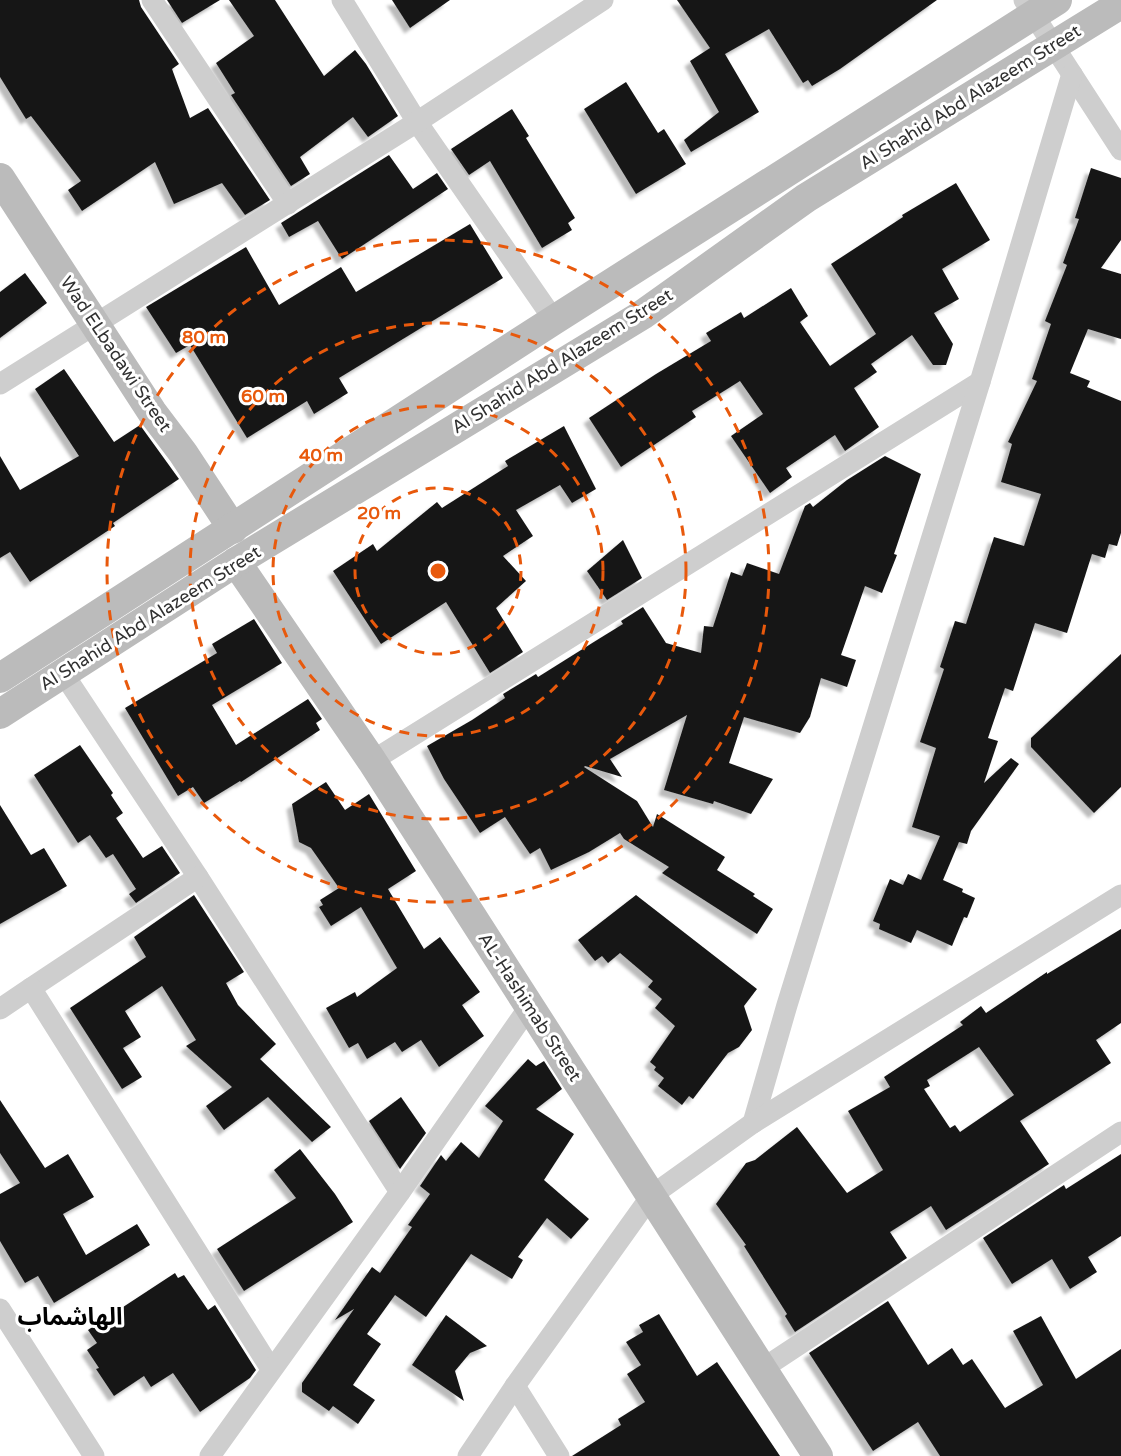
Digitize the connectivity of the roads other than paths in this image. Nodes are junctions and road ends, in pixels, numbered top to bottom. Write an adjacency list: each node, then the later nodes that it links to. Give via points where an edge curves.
1 (152, 0): 11 (street)
2 (342, 0): 8 (street)
3 (597, 2): 8 (street)
4 (1121, 4): 6 (main road, Al Shahid Abd Alazeem Street)
5 (1038, 5): 6 (street); 12 (main road, Al Shahid Abd Alazeem Street)
6 (1052, 46): 7 (street); 13 (main road, Al Shahid Abd Alazeem Street, via 806,198)
7 (1072, 74): 9 (street); 16 (street)
8 (417, 122): 11 (street); 14 (street)
9 (1121, 150)
10 (0, 178): 15 (main road, Wad ELbadawi Street)
11 (288, 204): 15 (street)
12 (624, 277): 13 (main road); 14 (main road, Al Shahid Abd Alazeem Street)
13 (642, 315): 19 (main road, Al Shahid Abd Alazeem Street)
14 (554, 320): 18 (main road, Al Shahid Abd Alazeem Street)
15 (95, 324): 17 (street); 18 (main road, Wad ELbadawi Street)
16 (980, 382): 23 (street); 29 (street)
17 (0, 384)
18 (233, 529): 21 (main road, Al Shahid Abd Alazeem Street)
19 (236, 562): 20 (main road, Al Shahid Abd Alazeem Street); 23 (main road, AL-Hashimab Street)
20 (63, 673): 22 (main road, Al Shahid Abd Alazeem Street); 24 (street)
21 (0, 678)
22 (0, 714)
23 (372, 761): 27 (main road, AL-Hashimab Street)
24 (198, 877): 26 (street); 31 (street)
25 (1121, 895): 29 (street)
26 (31, 988): 28 (street); 34 (street)
27 (529, 1007): 31 (street); 32 (main road, AL-Hashimab Street)
28 (0, 1009)
29 (753, 1123): 32 (street)
30 (1121, 1132): 35 (street)
31 (400, 1192): 34 (street)
32 (651, 1196): 35 (main road, AL-Hashimab Street); 36 (street)
33 (0, 1309): 37 (street)
34 (271, 1369): 38 (street)
35 (762, 1369): 41 (main road, AL-Hashimab Street)
36 (515, 1386): 39 (street); 40 (street)
37 (94, 1456)
38 (210, 1456)
39 (468, 1456)
40 (559, 1456)
41 (818, 1456)

